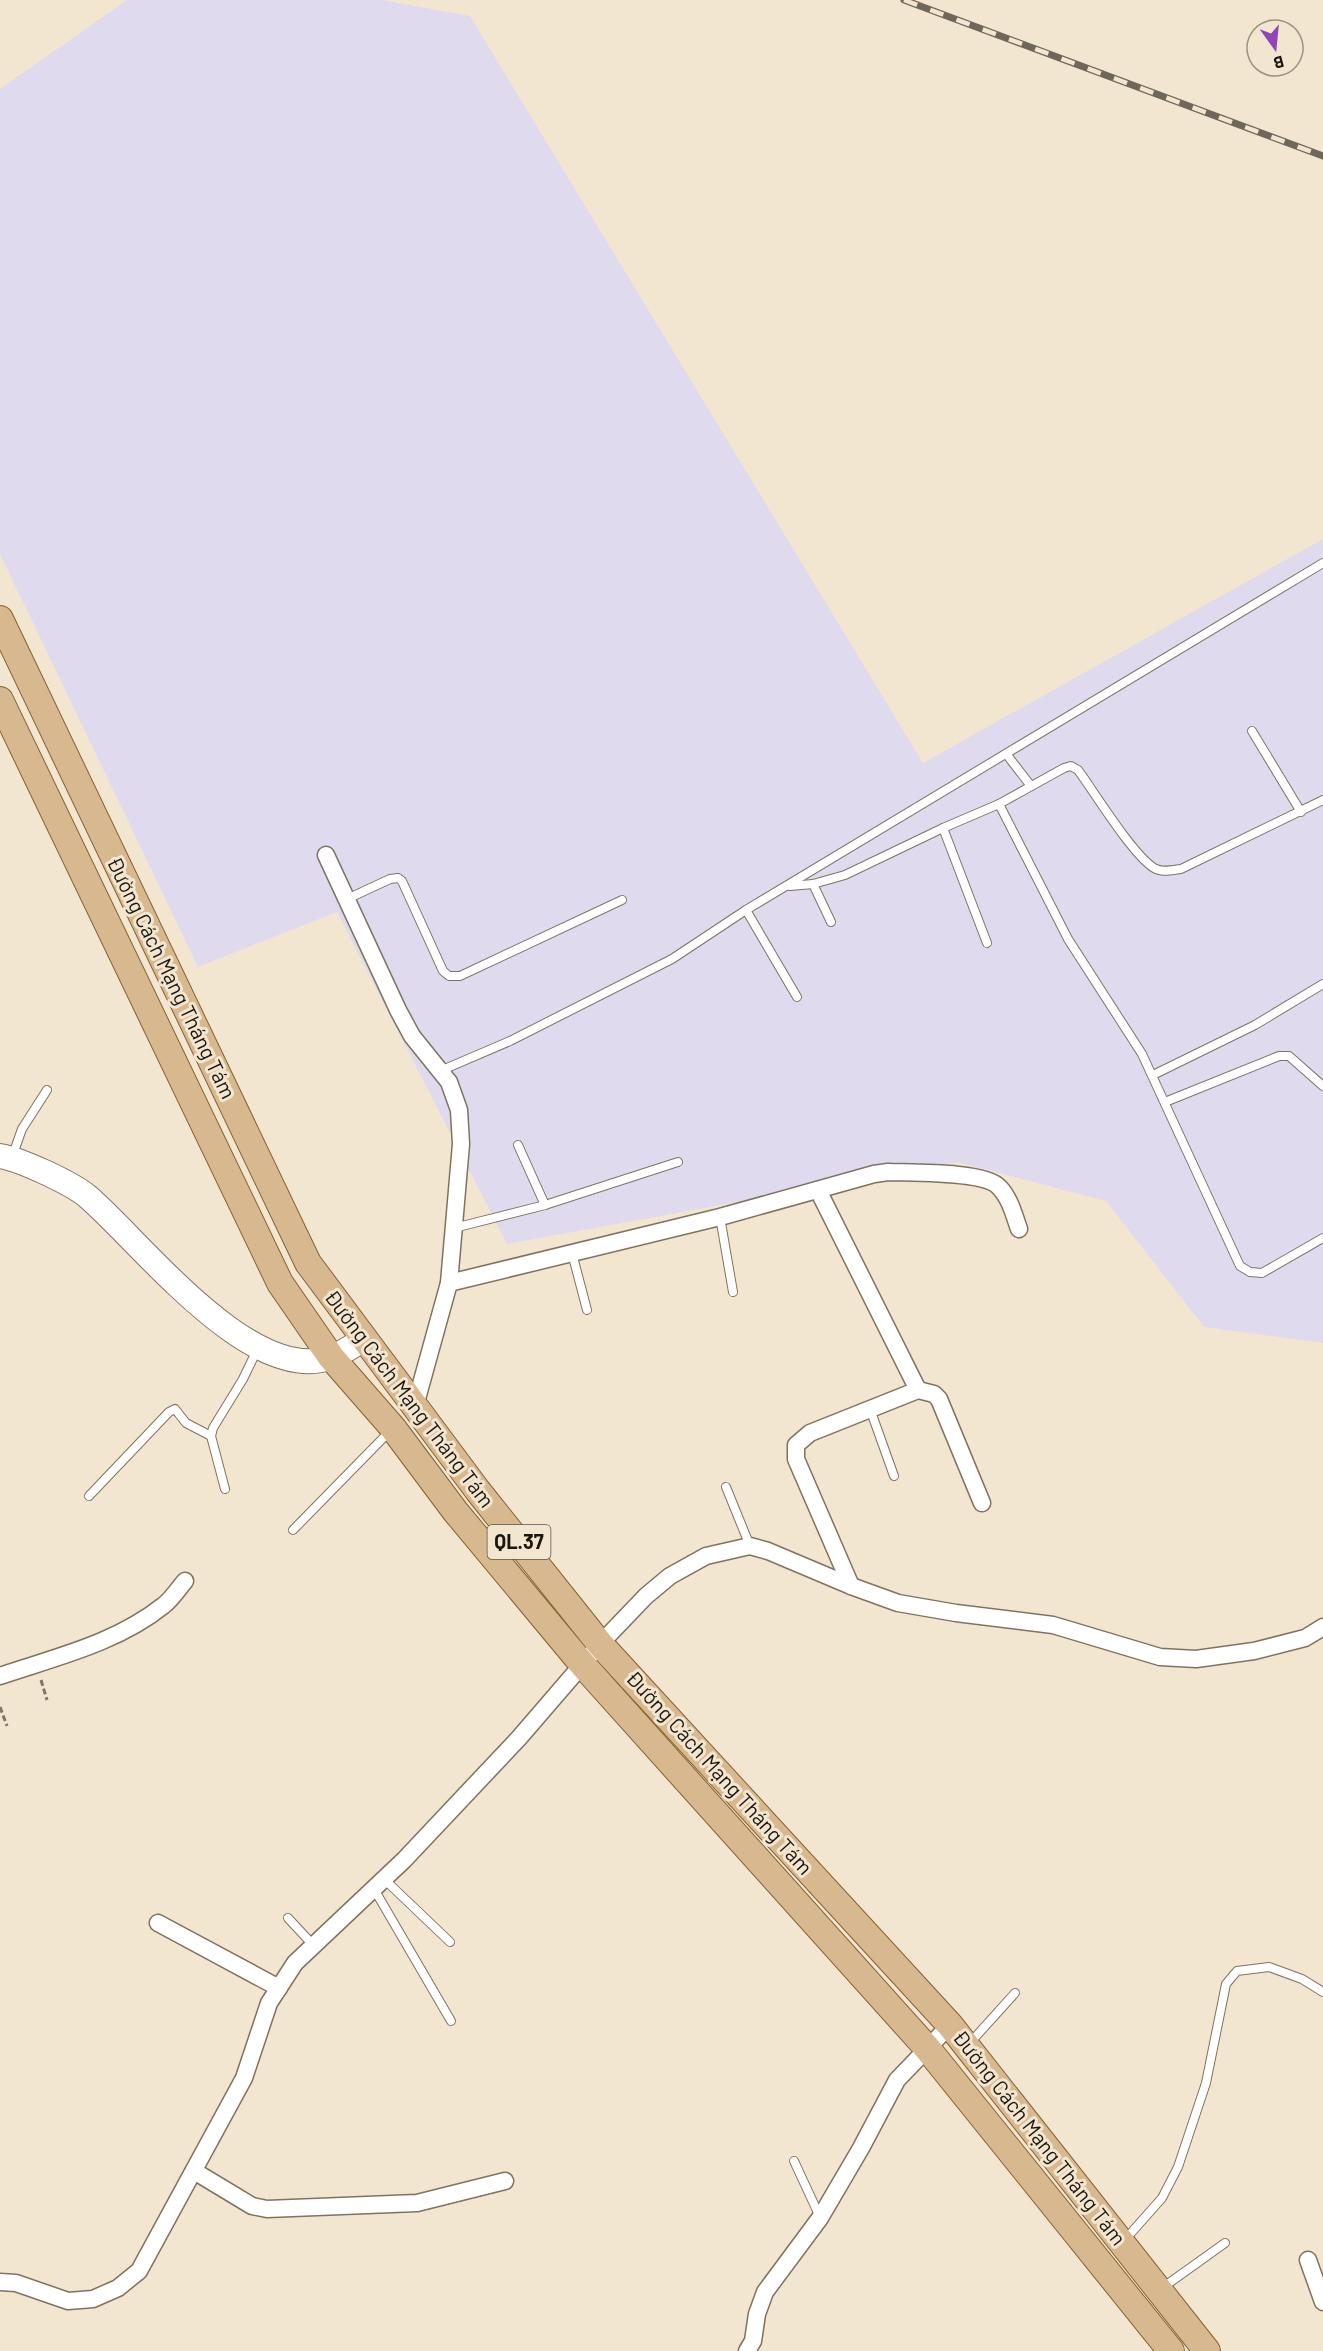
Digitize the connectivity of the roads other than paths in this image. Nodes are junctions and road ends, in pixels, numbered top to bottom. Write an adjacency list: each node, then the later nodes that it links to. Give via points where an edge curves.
1 (1323, 563): 5 (lane)
2 (0, 619): 39 (main road, Đường Cách Mạng Tháng Tám / QL.37, via 308,1263)
3 (0, 700): 41 (main road, Đường Cách Mạng Tháng Tám / QL.37, via 280,1283)
4 (1252, 731): 9 (lane)
5 (1007, 755): 6 (lane); 13 (lane)
6 (1031, 786): 8 (lane); 9 (lane, via 1064,768 1078,770 1141,857 1155,869 1167,871 1181,869)
7 (1323, 800): 9 (lane)
8 (999, 804): 10 (lane); 22 (lane, via 1068,939)
9 (1301, 812)
10 (943, 828): 12 (lane, via 845,875); 18 (lane)
11 (326, 855): 14 (street)
12 (813, 884): 13 (lane); 17 (lane)
13 (785, 887): 16 (lane)
14 (347, 899): 15 (lane, via 390,879 402,881 449,976 460,976); 21 (street, via 412,1036)
15 (622, 900)
16 (746, 910): 20 (lane); 21 (lane, via 672,959 510,1041)
17 (831, 922)
18 (987, 942)
19 (1323, 984): 22 (lane, via 1255,1025)
20 (797, 998)
21 (440, 1071): 32 (street, via 449,1082 459,1110 461,1144)
22 (1153, 1076): 25 (lane)
23 (1323, 1086): 25 (lane, via 1289,1056 1279,1056)
24 (47, 1090): 27 (lane)
25 (1165, 1102): 34 (lane, via 1240,1266 1262,1273)
26 (518, 1145): 30 (lane)
27 (6, 1157): 40 (main road, via 85,1194 214,1318)
28 (678, 1162): 30 (lane)
29 (818, 1191): 31 (street); 33 (street, via 888,1172 979,1177 997,1184 1008,1197); 42 (street)
30 (545, 1205): 32 (lane)
31 (720, 1217): 35 (street); 37 (lane)
32 (454, 1228): 36 (street)
33 (1019, 1229)
34 (1323, 1238)
35 (572, 1253): 36 (street); 38 (lane)
36 (449, 1283): 43 (street)
37 (733, 1292)
38 (587, 1310)
39 (364, 1339): 41 (main road); 43 (main road, Đường Cách Mạng Tháng Tám / QL.37)
40 (258, 1348): 41 (main road, via 305,1361); 46 (lane)
41 (331, 1358): 45 (main road, Đường Cách Mạng Tháng Tám / QL.37)
42 (918, 1390): 44 (street); 51 (street, via 939,1399)
43 (415, 1406): 57 (main road, Đường Cách Mạng Tháng Tám / QL.37)
44 (870, 1409): 47 (lane); 55 (street, via 810,1433 796,1445 796,1459)
45 (393, 1428): 52 (lane); 58 (main road, Đường Cách Mạng Tháng Tám / QL.37)
46 (211, 1436): 49 (lane); 50 (lane, via 186,1424 175,1409)
47 (894, 1476)
48 (726, 1487): 53 (lane)
49 (225, 1489)
50 (89, 1496)
51 (982, 1503)
52 (293, 1530)
53 (750, 1546): 55 (street); 57 (street, via 706,1556 670,1576)
54 (185, 1581): 59 (street, via 166,1604 132,1627)
55 (851, 1586): 56 (street, via 898,1603 1053,1625 1160,1657 1196,1659 1254,1652 1305,1638)
56 (1323, 1627)
57 (600, 1644): 58 (street); 69 (main road, Đường Cách Mạng Tháng Tám / QL.37)
58 (583, 1665): 60 (street); 71 (main road, Đường Cách Mạng Tháng Tám / QL.37)
59 (0, 1676)
60 (379, 1884): 63 (lane); 64 (street); 68 (lane)
61 (288, 1918): 64 (lane)
62 (158, 1923): 65 (street)
63 (450, 1942)
64 (314, 1946): 65 (street, via 295,1964)
65 (279, 1988): 73 (street, via 269,2003 244,2078)
66 (1323, 1992): 78 (lane, via 1269,1967 1237,1971 1226,1984 1206,2083 1178,2167 1162,2198)
67 (1015, 1993): 70 (lane)
68 (452, 2021)
69 (950, 2025): 70 (main road, Đường Cách Mạng Tháng Tám / QL.37); 71 (street)
70 (967, 2046): 75 (main road, Đường Cách Mạng Tháng Tám / QL.37)
71 (927, 2048): 76 (main road, Đường Cách Mạng Tháng Tám / QL.37); 77 (street, via 897,2080)
72 (794, 2161): 77 (lane)
73 (194, 2171): 74 (street, via 252,2206 267,2209 417,2203); 81 (street, via 139,2271 118,2288 93,2299 68,2301 15,2283)
74 (504, 2181)
75 (1086, 2196): 76 (main road); 78 (main road, Đường Cách Mạng Tháng Tám / QL.37)
76 (1060, 2215): 85 (main road, Đường Cách Mạng Tháng Tám / QL.37)
77 (820, 2218): 84 (street, via 765,2292)
78 (1122, 2243): 82 (main road, Đường Cách Mạng Tháng Tám / QL.37)
79 (1225, 2243): 82 (lane)
80 (1308, 2260): 83 (street)
81 (0, 2282)
82 (1159, 2290): 86 (main road, Đường Cách Mạng Tháng Tám / QL.37)
83 (1323, 2302)
84 (747, 2351)
85 (1171, 2351)
86 (1207, 2351)

